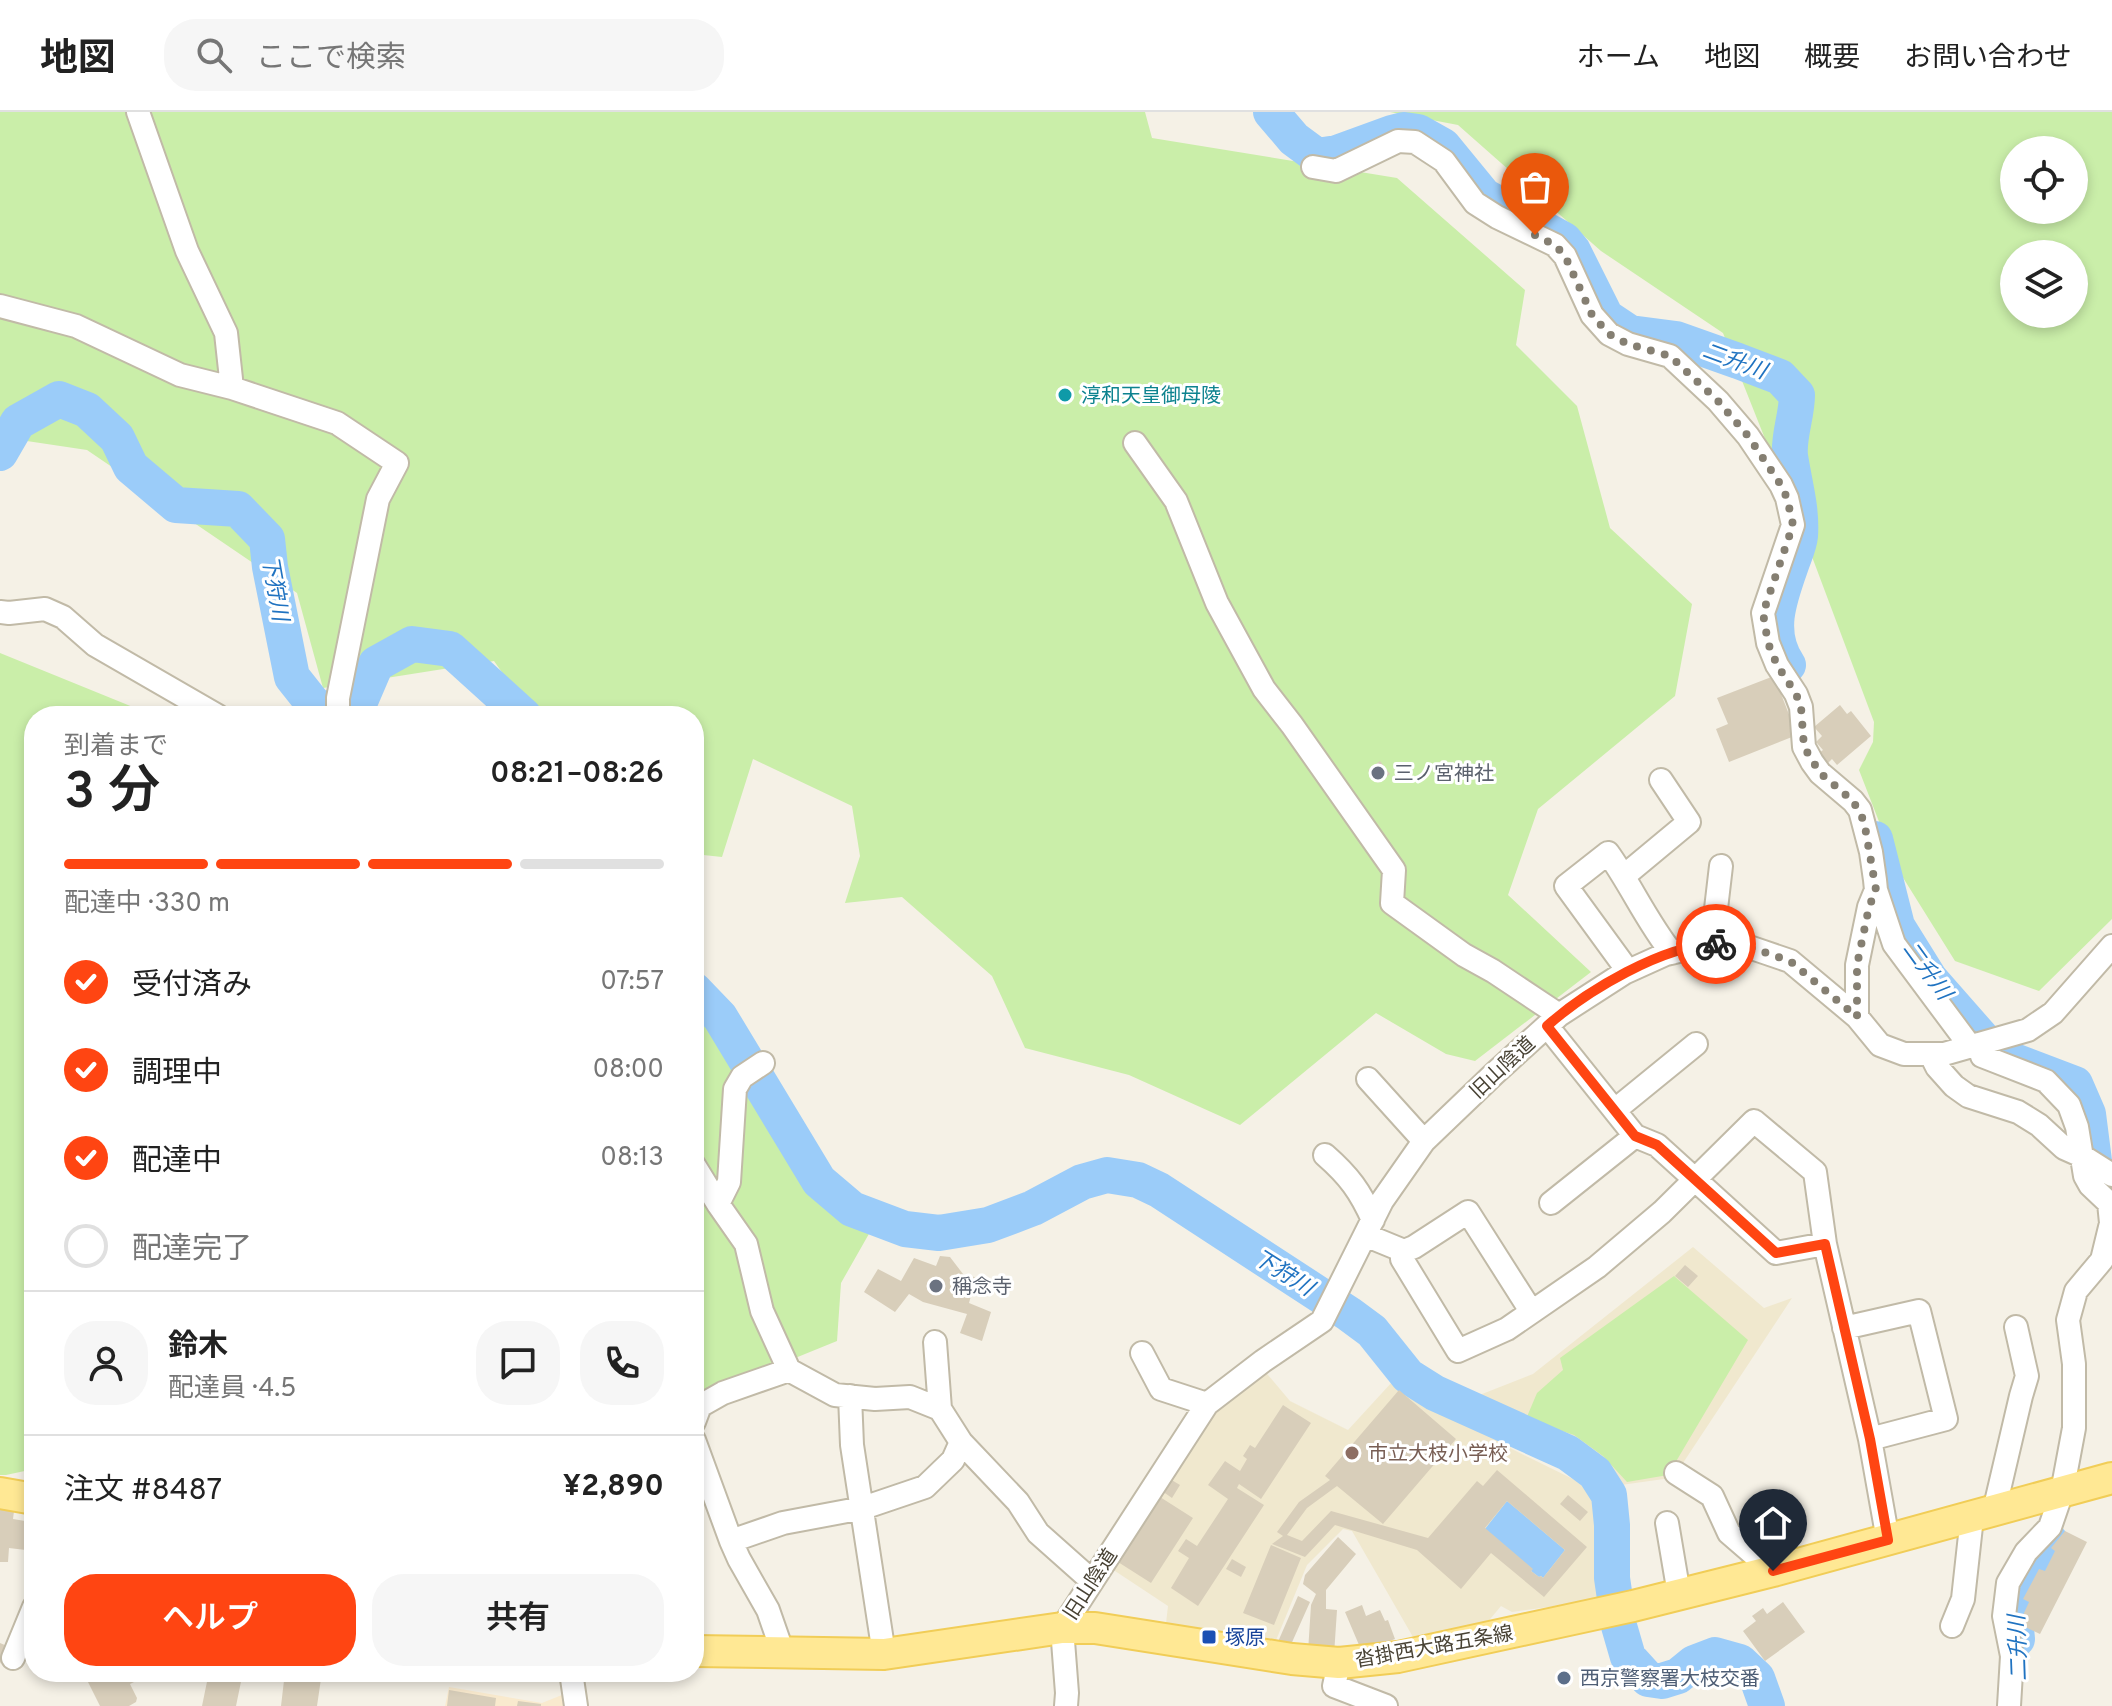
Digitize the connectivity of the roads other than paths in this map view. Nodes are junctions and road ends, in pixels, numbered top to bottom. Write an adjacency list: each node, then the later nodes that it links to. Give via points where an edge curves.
1 (138, 112): 4 (street, via 187,251 226,333)
2 (1313, 167): 12 (street, via 1336,171 1398,141 1415,142 1444,161 1475,203 1555,245 1592,315 1609,334 1670,356 1748,436 1781,485 1793,525 1763,613 1768,643 1801,707 1804,747 1812,762 1860,810)
3 (0, 306): 4 (street, via 76,326 180,375)
4 (232, 388): 8 (street, via 337,423 397,463 378,499)
5 (1135, 443): 18 (street, via 1176,501 1217,603 1264,689 1394,870 1392,903 1493,971)
6 (0, 612): 7 (street, via 45,609 63,617 95,645)
7 (201, 706)
8 (338, 706)
9 (1661, 780): 11 (street, via 1689,822)
10 (1721, 866): 13 (street)
11 (1624, 876): 15 (street); 16 (street, via 1608,853 1566,886)
12 (1876, 890): 17 (street, via 1857,965); 20 (street, via 1894,944)
13 (1712, 943): 15 (street, 旧山陰道); 17 (street, 旧山陰道, via 1749,947 1790,961)
14 (2112, 946): 20 (street, 旧山陰道, via 2053,1013 2028,1030)
15 (1672, 953): 16 (street, 旧山陰道)
16 (1628, 971): 18 (street, 旧山陰道)
17 (1857, 1017): 21 (street, 旧山陰道, via 1880,1045 1904,1054)
18 (1553, 1020): 24 (street); 26 (street, 旧山陰道)
19 (1696, 1044): 24 (street)
20 (1974, 1045): 21 (street, 旧山陰道); 28 (street, via 1982,1056 2046,1081 2059,1093 2069,1105)
21 (1931, 1055): 28 (street, via 1968,1096 2018,1112)
22 (762, 1063): 33 (street, via 735,1089 729,1182)
23 (1368, 1079): 26 (street)
24 (1615, 1110): 25 (street)
25 (1635, 1136): 30 (street, via 1657,1145); 32 (street)
26 (1424, 1141): 34 (street, 旧山陰道)
27 (1325, 1155): 34 (street, via 1362,1195)
28 (2082, 1156): 29 (street); 54 (street, via 2090,1185 2109,1203 2111,1223 2102,1260 2076,1291 2068,1320 2074,1428)
29 (2112, 1175)
30 (1696, 1179): 35 (street, via 1776,1253); 35 (street, via 1754,1121 1815,1172); 37 (street, via 1597,1267)
31 (704, 1181): 33 (street)
32 (1551, 1203)
33 (718, 1204): 43 (street, via 746,1244 762,1311)
34 (1369, 1227): 36 (street); 47 (street, 旧山陰道, via 1322,1321)
35 (1825, 1244): 39 (street)
36 (1404, 1251): 37 (street, via 1468,1212); 37 (street, via 1402,1259 1458,1351 1507,1329)
37 (1531, 1311)
38 (2016, 1327): 44 (street)
39 (1844, 1328): 49 (street); 49 (street, via 1919,1311 1946,1419)
40 (935, 1342): 48 (street)
41 (1142, 1353): 47 (street, via 1161,1389)
42 (2048, 1368): 44 (street)
43 (789, 1370): 45 (street, via 835,1395); 46 (street)
44 (2027, 1376): 58 (street)
45 (850, 1396): 48 (street, via 910,1397); 57 (street)
46 (704, 1404)
47 (1207, 1404): 63 (street, 旧山陰道)
48 (940, 1409): 50 (street)
49 (1870, 1439): 60 (street)
50 (961, 1442): 57 (street, via 953,1460 925,1487); 63 (street, via 1018,1502 1038,1533)
51 (704, 1467): 61 (street)
52 (1676, 1473): 62 (street, via 1712,1496 1729,1533)
53 (2112, 1478): 54 (main road, 沓掛西大路五条線)
54 (2062, 1492): 58 (main road, 沓掛西大路五条線); 77 (street, via 2050,1527 2026,1552 2008,1583 2004,1616 2012,1656)
55 (0, 1493): 56 (main road)
56 (24, 1497)
57 (863, 1508): 61 (street, via 783,1523); 70 (street)
58 (1983, 1514): 60 (main road, 沓掛西大路五条線); 65 (street)
59 (1667, 1523): 64 (street)
60 (1888, 1540): 62 (main road, 沓掛西大路五条線)
61 (731, 1541): 69 (street, via 768,1610)
62 (1773, 1571): 64 (main road, 沓掛西大路五条線)
63 (1092, 1581): 66 (street, 旧山陰道)
64 (1679, 1594): 72 (main road, 沓掛西大路五条線, via 1398,1657)
65 (1952, 1626)
66 (1062, 1628): 70 (main road, 沓掛西大路五条線); 72 (main road, 沓掛西大路五条線, via 1095,1628); 75 (street)
67 (24, 1639): 71 (street)
68 (704, 1651): 69 (main road, 沓掛西大路五条線)
69 (783, 1653): 70 (main road, 沓掛西大路五条線)
70 (884, 1654)
71 (13, 1658)
72 (1339, 1663): 76 (street, via 1334,1686)
73 (572, 1682): 74 (street)
74 (576, 1706)
75 (1066, 1706)
76 (1386, 1706)
77 (2009, 1706)

